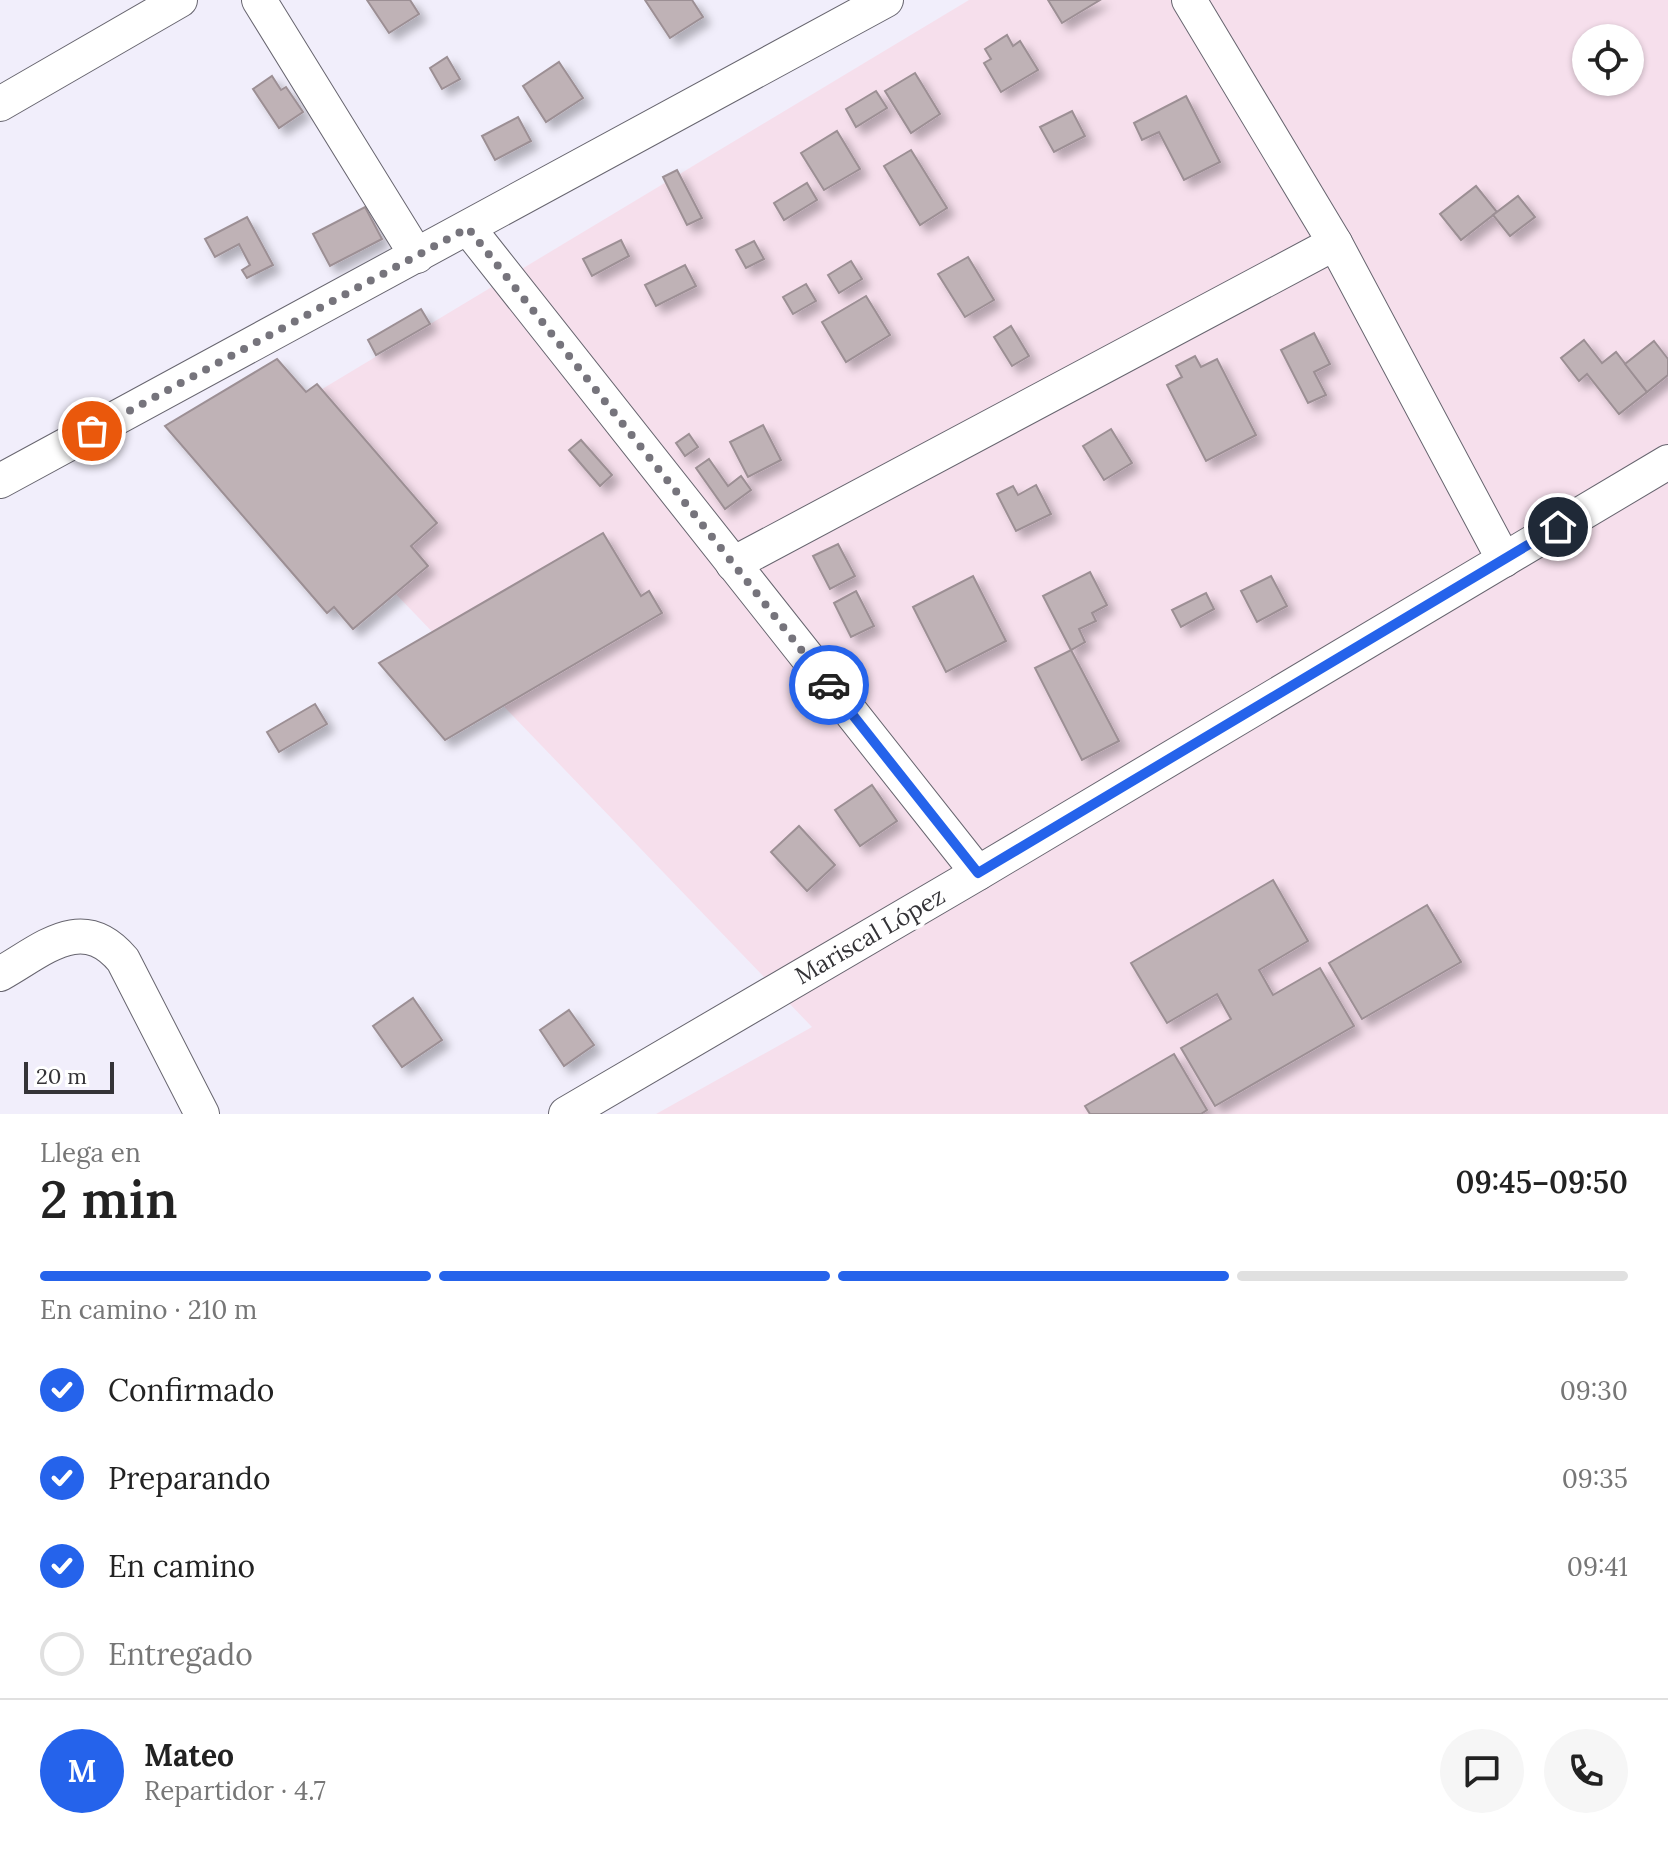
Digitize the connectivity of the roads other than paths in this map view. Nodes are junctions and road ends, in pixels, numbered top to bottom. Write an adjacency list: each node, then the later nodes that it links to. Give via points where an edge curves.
1 (180, 0): 5 (street)
2 (259, 0): 8 (street)
3 (886, 0): 6 (street)
4 (1189, 0): 7 (street)
5 (0, 104)
6 (468, 228): 8 (street); 12 (street)
7 (1335, 243): 11 (street); 12 (street)
8 (417, 256): 10 (street)
9 (1668, 462): 11 (street, Mariscal López)
10 (4, 469)
11 (1504, 560): 13 (street, Mariscal López)
12 (733, 564): 13 (street)
13 (978, 873): 16 (street, Mariscal López)
14 (0, 974): 15 (street, via 69,936 105,942 123,960)
15 (202, 1114)
16 (566, 1114)

